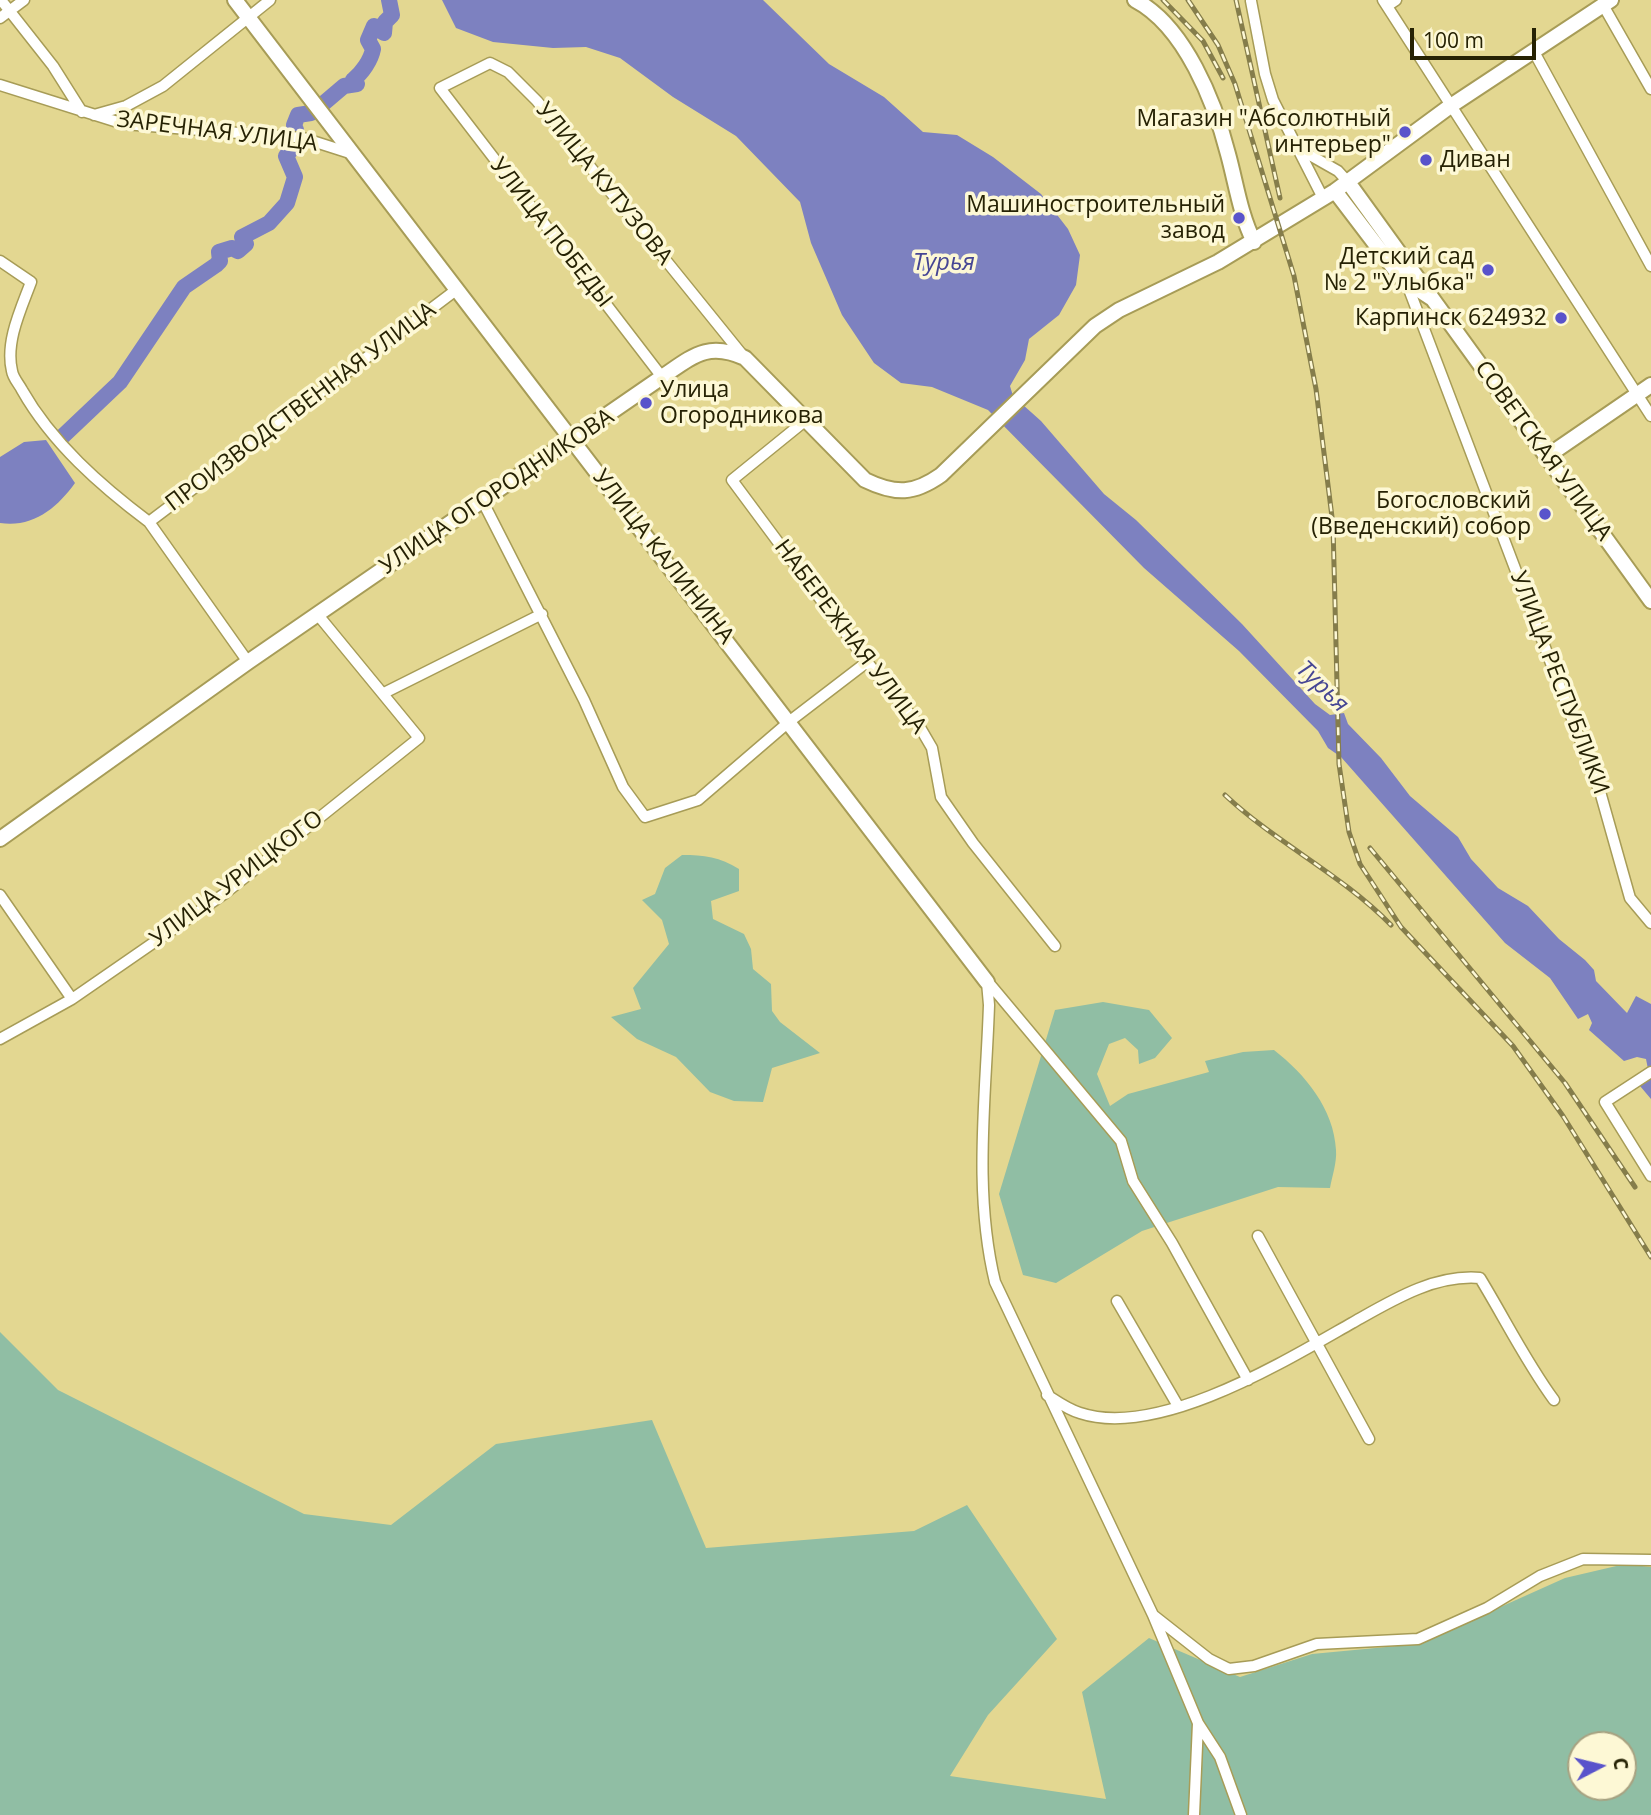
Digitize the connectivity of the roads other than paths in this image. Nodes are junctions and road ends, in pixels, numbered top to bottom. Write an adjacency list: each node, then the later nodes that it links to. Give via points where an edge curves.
1 (1, 0): 9 (street)
2 (24, 0): 9 (street)
3 (235, 0): 10 (street, УЛИЦА КАЛИНИНА)
4 (270, 0): 10 (street)
5 (1136, 0): 22 (street, via 1157,16 1197,70 1220,126 1243,217)
6 (1251, 1): 18 (street, via 1273,100)
7 (1388, 2): 15 (street)
8 (1607, 2): 11 (street); 14 (street)
9 (5, 15): 16 (street, via 53,66)
10 (248, 17): 17 (street, via 163,86 126,106); 19 (street, УЛИЦА КАЛИНИНА)
11 (1533, 50): 15 (street); 24 (street)
12 (0, 85): 16 (street, ЗАРЕЧНАЯ УЛИЦА)
13 (440, 88): 28 (street, УЛИЦА КУТУЗОВА, via 490,63 508,72 537,101); 29 (street, УЛИЦА ПОБЕДЫ)
14 (1651, 89)
15 (1449, 107): 20 (street); 31 (street)
16 (82, 112): 17 (street, ЗАРЕЧНАЯ УЛИЦА)
17 (94, 115): 19 (street, ЗАРЕЧНАЯ УЛИЦА, via 165,129 303,138)
18 (1301, 150): 20 (street); 21 (street)
19 (353, 154): 26 (street, УЛИЦА КАЛИНИНА)
20 (1348, 182): 21 (street); 27 (street, СОВЕТСКАЯ УЛИЦА)
21 (1329, 194): 22 (street); 25 (street, СОВЕТСКАЯ УЛИЦА)
22 (1254, 242): 33 (street, via 1095,326 942,475 923,488 903,493 865,480)
23 (0, 261): 37 (street, via 31,282 10,350 12,373 34,412 114,495)
24 (1651, 266)
25 (1407, 284): 27 (street, СОВЕТСКАЯ УЛИЦА); 47 (street, УЛИЦА РЕСПУБЛИКИ, via 1601,795 1630,898)
26 (456, 290): 34 (street, УЛИЦА КАЛИНИНА); 37 (street, ПРОИЗВОДСТВЕННАЯ УЛИЦА)
27 (1435, 300): 35 (street, СОВЕТСКАЯ УЛИЦА)
28 (745, 358): 29 (street, УЛИЦА ОГОРОДНИКОВА, via 720,349 704,351); 33 (street)
29 (662, 377): 34 (street, УЛИЦА ОГОРОДНИКОВА)
30 (1651, 385): 31 (street)
31 (1637, 393): 32 (street); 35 (street)
32 (1651, 416)
33 (806, 420): 42 (street, НАБЕРЕЖНАЯ УЛИЦА, via 732,480)
34 (572, 441): 36 (street, УЛИЦА ОГОРОДНИКОВА); 44 (street, УЛИЦА КАЛИНИНА)
35 (1546, 457): 38 (street, СОВЕТСКАЯ УЛИЦА)
36 (483, 502): 39 (street); 40 (street, УЛИЦА ОГОРОДНИКОВА)
37 (149, 522): 41 (street, ПРОИЗВОДСТВЕННАЯ УЛИЦА)
38 (1651, 601)
39 (542, 614): 43 (street); 44 (street, via 623,788 645,817 698,800)
40 (318, 615): 41 (street, УЛИЦА ОГОРОДНИКОВА); 43 (street, УЛИЦА УРИЦКОГО)
41 (248, 662): 45 (street, УЛИЦА ОГОРОДНИКОВА)
42 (867, 662): 44 (street); 48 (street, НАБЕРЕЖНАЯ УЛИЦА, via 918,723 932,748 941,797)
43 (384, 693): 50 (street, УЛИЦА УРИЦКОГО, via 419,738 223,894)
44 (790, 721): 49 (street, УЛИЦА КАЛИНИНА)
45 (0, 839)
46 (0, 895): 50 (street)
47 (1651, 923)
48 (1055, 946)
49 (988, 982): 57 (street, via 1121,1141 1133,1181); 58 (street, via 982,1160 987,1249 995,1282)
50 (72, 999): 51 (street, УЛИЦА УРИЦКОГО)
51 (0, 1039)
52 (1650, 1073): 53 (street, via 1605,1102)
53 (1651, 1176)
54 (1258, 1236): 56 (street)
55 (1117, 1301): 60 (street)
56 (1317, 1343): 57 (street); 59 (street, via 1399,1297 1463,1276 1480,1278 1532,1371); 61 (street)
57 (1248, 1380): 60 (street)
58 (1047, 1395): 60 (street, via 1064,1407 1099,1418); 63 (street)
59 (1554, 1400)
60 (1178, 1406)
61 (1369, 1439)
62 (1651, 1560): 63 (street, via 1583,1559 1418,1639 1317,1644 1254,1666 1229,1669)
63 (1153, 1615): 64 (street)
64 (1198, 1723): 65 (street); 66 (street, via 1220,1757)
65 (1194, 1815)
66 (1241, 1815)

